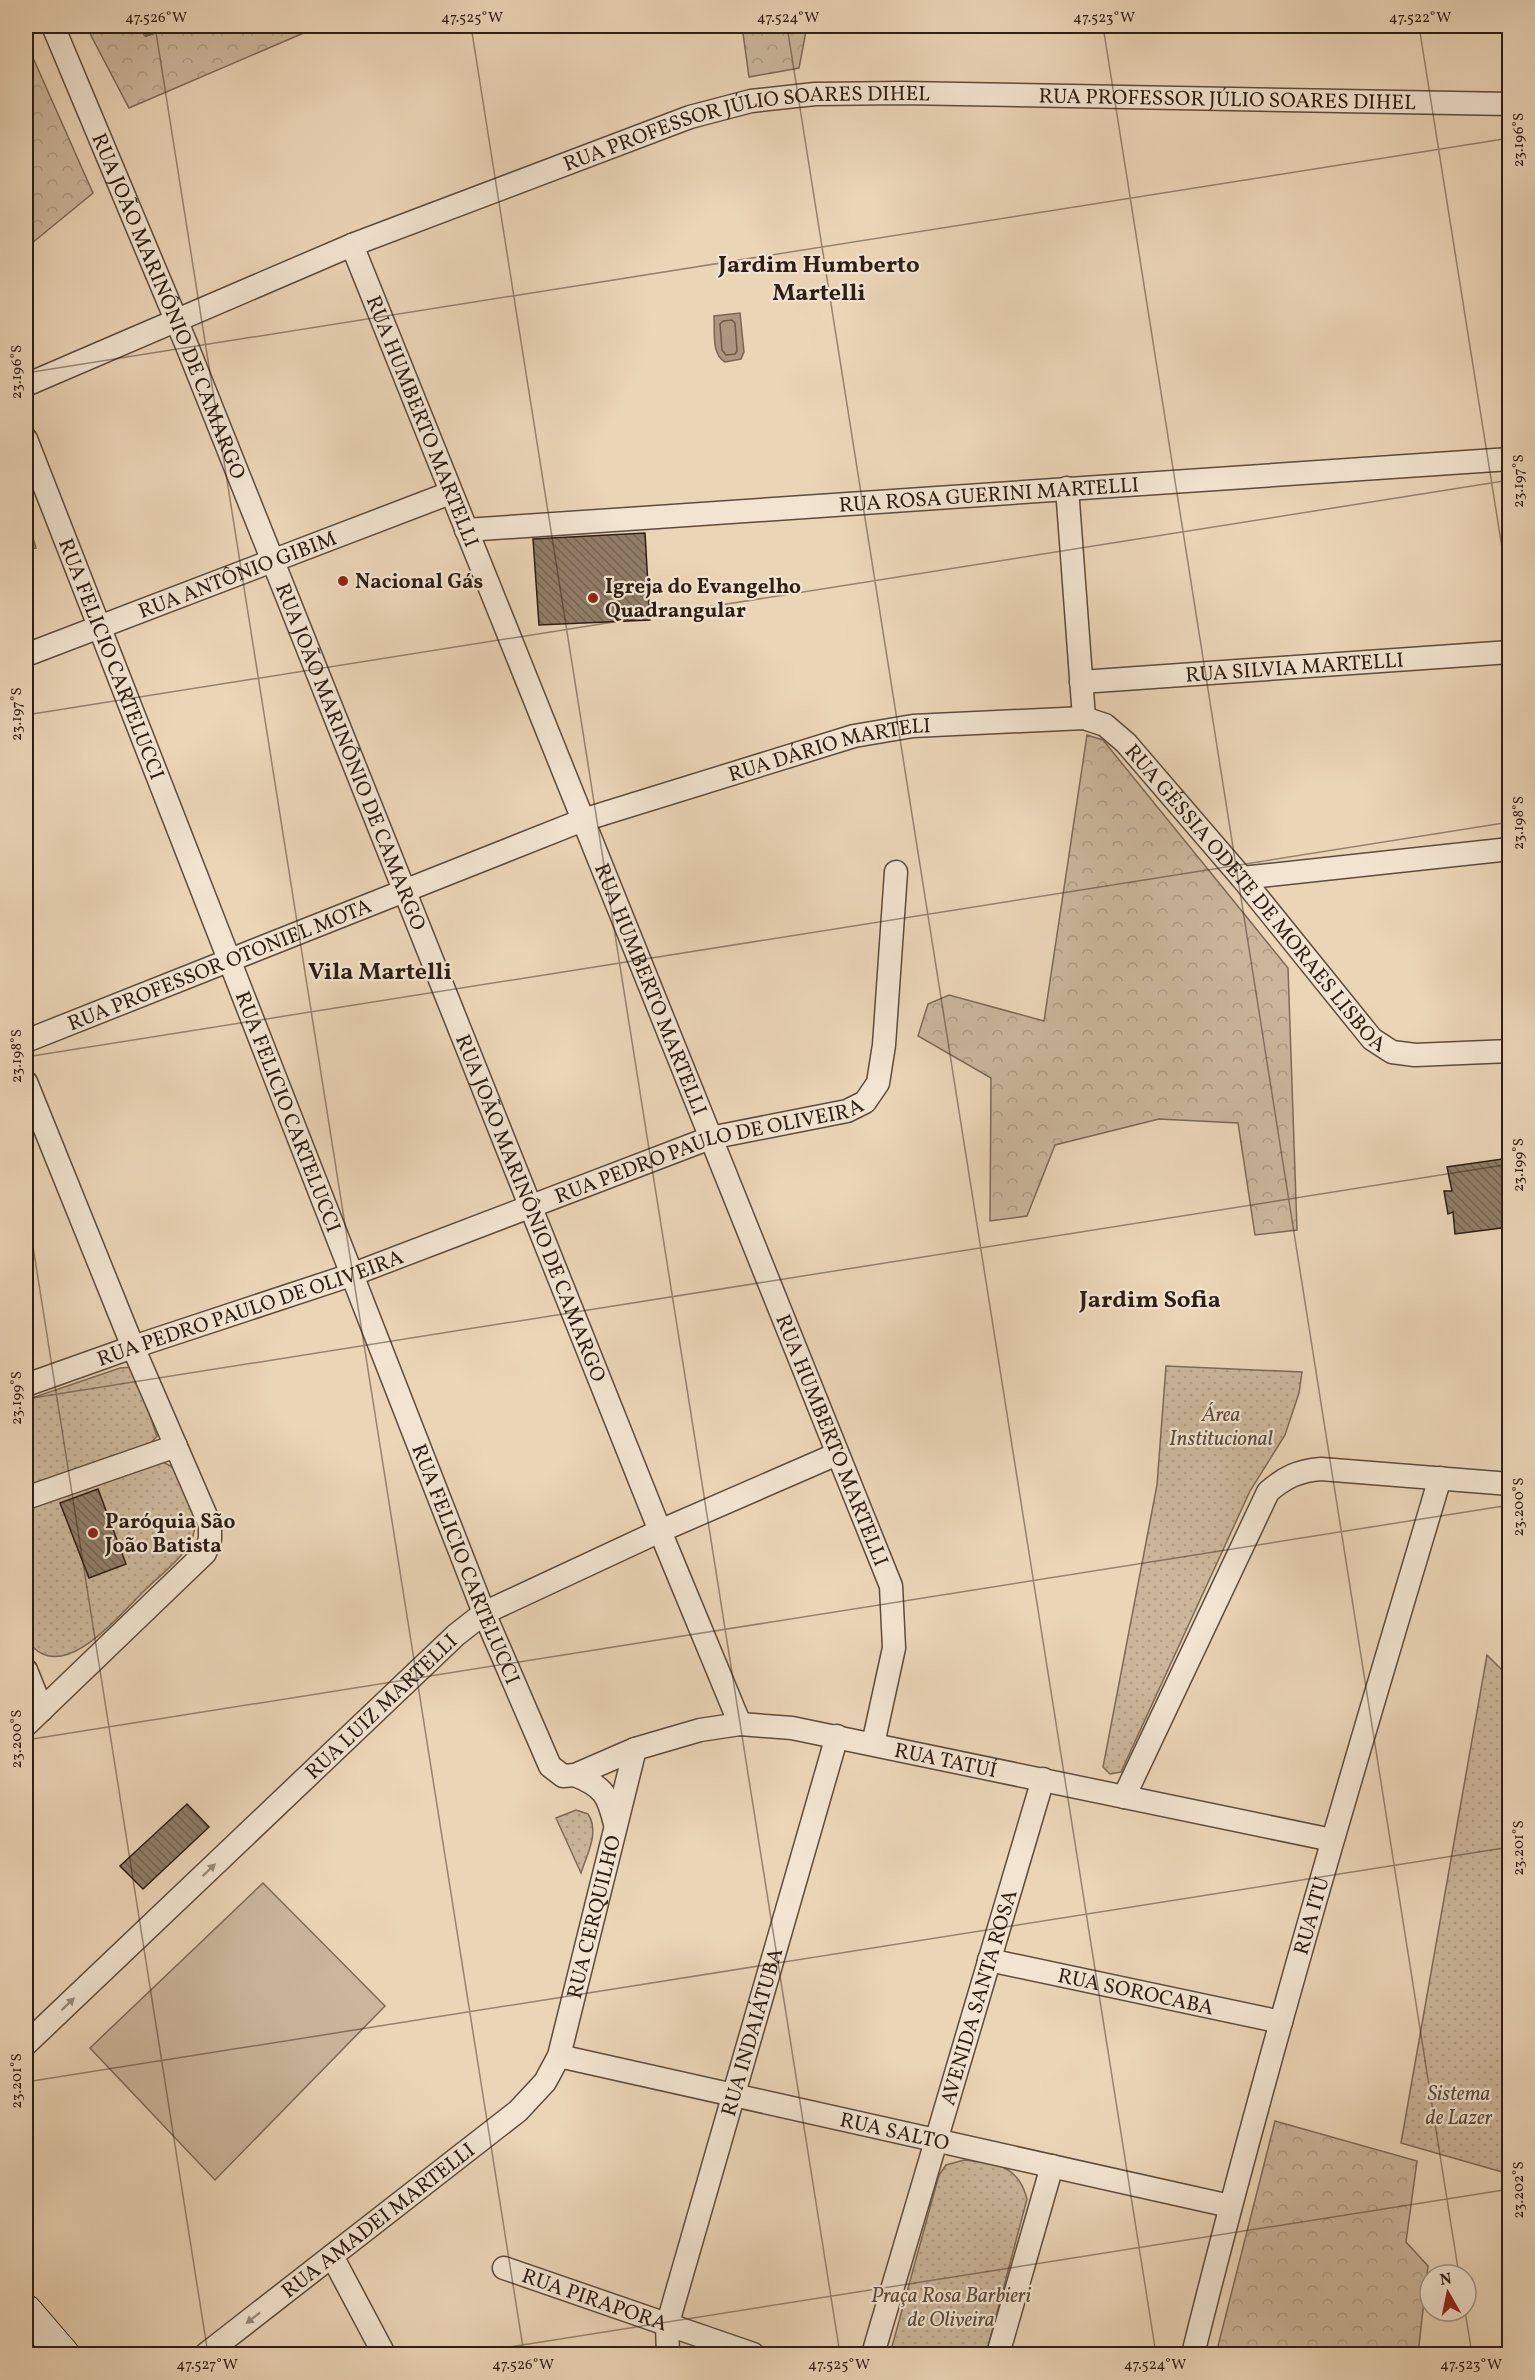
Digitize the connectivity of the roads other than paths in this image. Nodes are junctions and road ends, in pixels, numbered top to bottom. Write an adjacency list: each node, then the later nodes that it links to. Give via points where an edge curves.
1 (53, 26): 4 (street, RUA JOÃO MARINÔNIO DE CAMARGO)
2 (1509, 104): 3 (street, RUA PROFESSOR JÚLIO SOARES DIHEL, via 902,93 815,94 751,101 690,117)
3 (352, 245): 4 (street, RUA PROFESSOR JÚLIO SOARES DIHEL); 9 (street, RUA HUMBERTO MARTELLI)
4 (176, 320): 5 (street, RUA PROFESSOR JÚLIO SOARES DIHEL); 11 (street, RUA JOÃO MARINÔNIO DE CAMARGO)
5 (26, 385)
6 (26, 440): 12 (street, RUA FELICIO CARTELUCCI)
7 (1509, 459): 8 (street, RUA ROSA GUERINI MARTELLI)
8 (1068, 488): 10 (street, RUA ROSA GUERINI MARTELLI); 15 (street)
9 (450, 493): 10 (street, RUA HUMBERTO MARTELLI); 11 (street, RUA ANTÔNIO GIBIM)
10 (466, 530): 17 (street, RUA HUMBERTO MARTELLI)
11 (272, 561): 12 (street, RUA ANTÔNIO GIBIM); 21 (street, RUA JOÃO MARINÔNIO DE CAMARGO)
12 (98, 626): 14 (street, RUA ANTÔNIO GIBIM); 22 (street, RUA FELICIO CARTELUCCI)
13 (1509, 652): 15 (street, RUA SILVIA MARTELLI)
14 (26, 656)
15 (1082, 682): 16 (street)
16 (1084, 718): 17 (street, RUA DÁRIO MARTELI, via 913,726 854,736); 20 (street, RUA GÉSSIA ODETE DE MORAES LISBOA, via 1105,725 1125,743)
17 (583, 820): 21 (street, RUA PROFESSOR OTONIEL MOTA); 26 (street, RUA HUMBERTO MARTELLI)
18 (1509, 849): 20 (street)
19 (896, 872): 26 (street, RUA PEDRO PAULO DE OLIVEIRA, via 884,1045 878,1083 865,1102 848,1111)
20 (1242, 878): 24 (street, RUA GÉSSIA ODETE DE MORAES LISBOA, via 1372,1039 1382,1046 1392,1052 1414,1055)
21 (404, 891): 22 (street, RUA PROFESSOR OTONIEL MOTA); 27 (street, RUA JOÃO MARINÔNIO DE CAMARGO)
22 (228, 961): 23 (street, RUA PROFESSOR OTONIEL MOTA); 28 (street, RUA FELICIO CARTELUCCI)
23 (26, 1041)
24 (1509, 1051)
25 (26, 1082): 29 (street)
26 (711, 1138): 27 (street, RUA PEDRO PAULO DE OLIVEIRA); 32 (street, RUA HUMBERTO MARTELLI)
27 (531, 1207): 28 (street, RUA PEDRO PAULO DE OLIVEIRA); 36 (street, RUA JOÃO MARINÔNIO DE CAMARGO)
28 (351, 1275): 29 (street, RUA PEDRO PAULO DE OLIVEIRA); 37 (street, RUA FELICIO CARTELUCCI)
29 (134, 1347): 30 (street, RUA PEDRO PAULO DE OLIVEIRA); 31 (street)
30 (26, 1385)
31 (176, 1446): 35 (street); 39 (street, via 210,1525 205,1553)
32 (837, 1454): 36 (street, RUA LUIZ MARTELLI); 42 (street, RUA HUMBERTO MARTELLI, via 891,1586 894,1648)
33 (1440, 1478): 34 (street); 46 (street, via 1321,1469 1300,1471 1268,1492); 48 (street, RUA ITU)
34 (1509, 1484)
35 (26, 1498)
36 (660, 1531): 37 (street, RUA LUIZ MARTELLI); 40 (street, RUA JOÃO MARINÔNIO DE CAMARGO)
37 (484, 1613): 44 (street, RUA FELICIO CARTELUCCI, via 550,1766); 51 (street, RUA LUIZ MARTELLI, one-way to 37)
38 (26, 1670): 39 (street)
39 (34, 1718)
40 (740, 1724): 41 (street, RUA TATUÍ); 43 (street, RUA TATUÍ, via 700,1730)
41 (837, 1736): 42 (street, RUA TATUÍ); 54 (street, RUA INDAIÁTUBA)
42 (873, 1744): 45 (street, RUA TATUÍ)
43 (635, 1749): 44 (street, RUA TATUÍ); 47 (street, RUA CERQUILHO)
44 (569, 1776): 47 (street, via 602,1790 609,1799)
45 (1043, 1779): 46 (street, RUA TATUÍ); 49 (street, AVENIDA SANTA ROSA)
46 (1124, 1797): 48 (street, RUA TATUÍ)
47 (616, 1826): 52 (street, RUA CERQUILHO)
48 (1332, 1840): 50 (street, RUA ITU)
49 (989, 1960): 50 (street, RUA SOROCABA); 55 (street, AVENIDA SANTA ROSA)
50 (1281, 2022): 57 (street, RUA ITU)
51 (26, 2044)
52 (559, 2056): 53 (street, RUA CERQUILHO); 54 (street, RUA SALTO)
53 (545, 2082): 58 (street, RUA AMADEI MARTELLI, via 518,2110)
54 (733, 2095): 55 (street, RUA SALTO); 61 (street, RUA INDAIÁTUBA)
55 (936, 2141): 56 (street, RUA SALTO); 67 (street, AVENIDA SANTA ROSA)
56 (1052, 2166): 57 (street, RUA SALTO); 68 (street)
57 (1230, 2206): 69 (street, RUA ITU)
58 (332, 2256): 63 (street, RUA AMADEI MARTELLI, one-way to 63); 64 (street)
59 (504, 2268): 61 (street, RUA PIRAPORA)
60 (26, 2311): 62 (main road)
61 (667, 2326): 65 (street, RUA INDAIÁTUBA); 66 (street, RUA PIRAPORA)
62 (63, 2355)
63 (206, 2355)
64 (384, 2355)
65 (668, 2355)
66 (753, 2355)
67 (873, 2355)
68 (998, 2355)
69 (1193, 2355)

